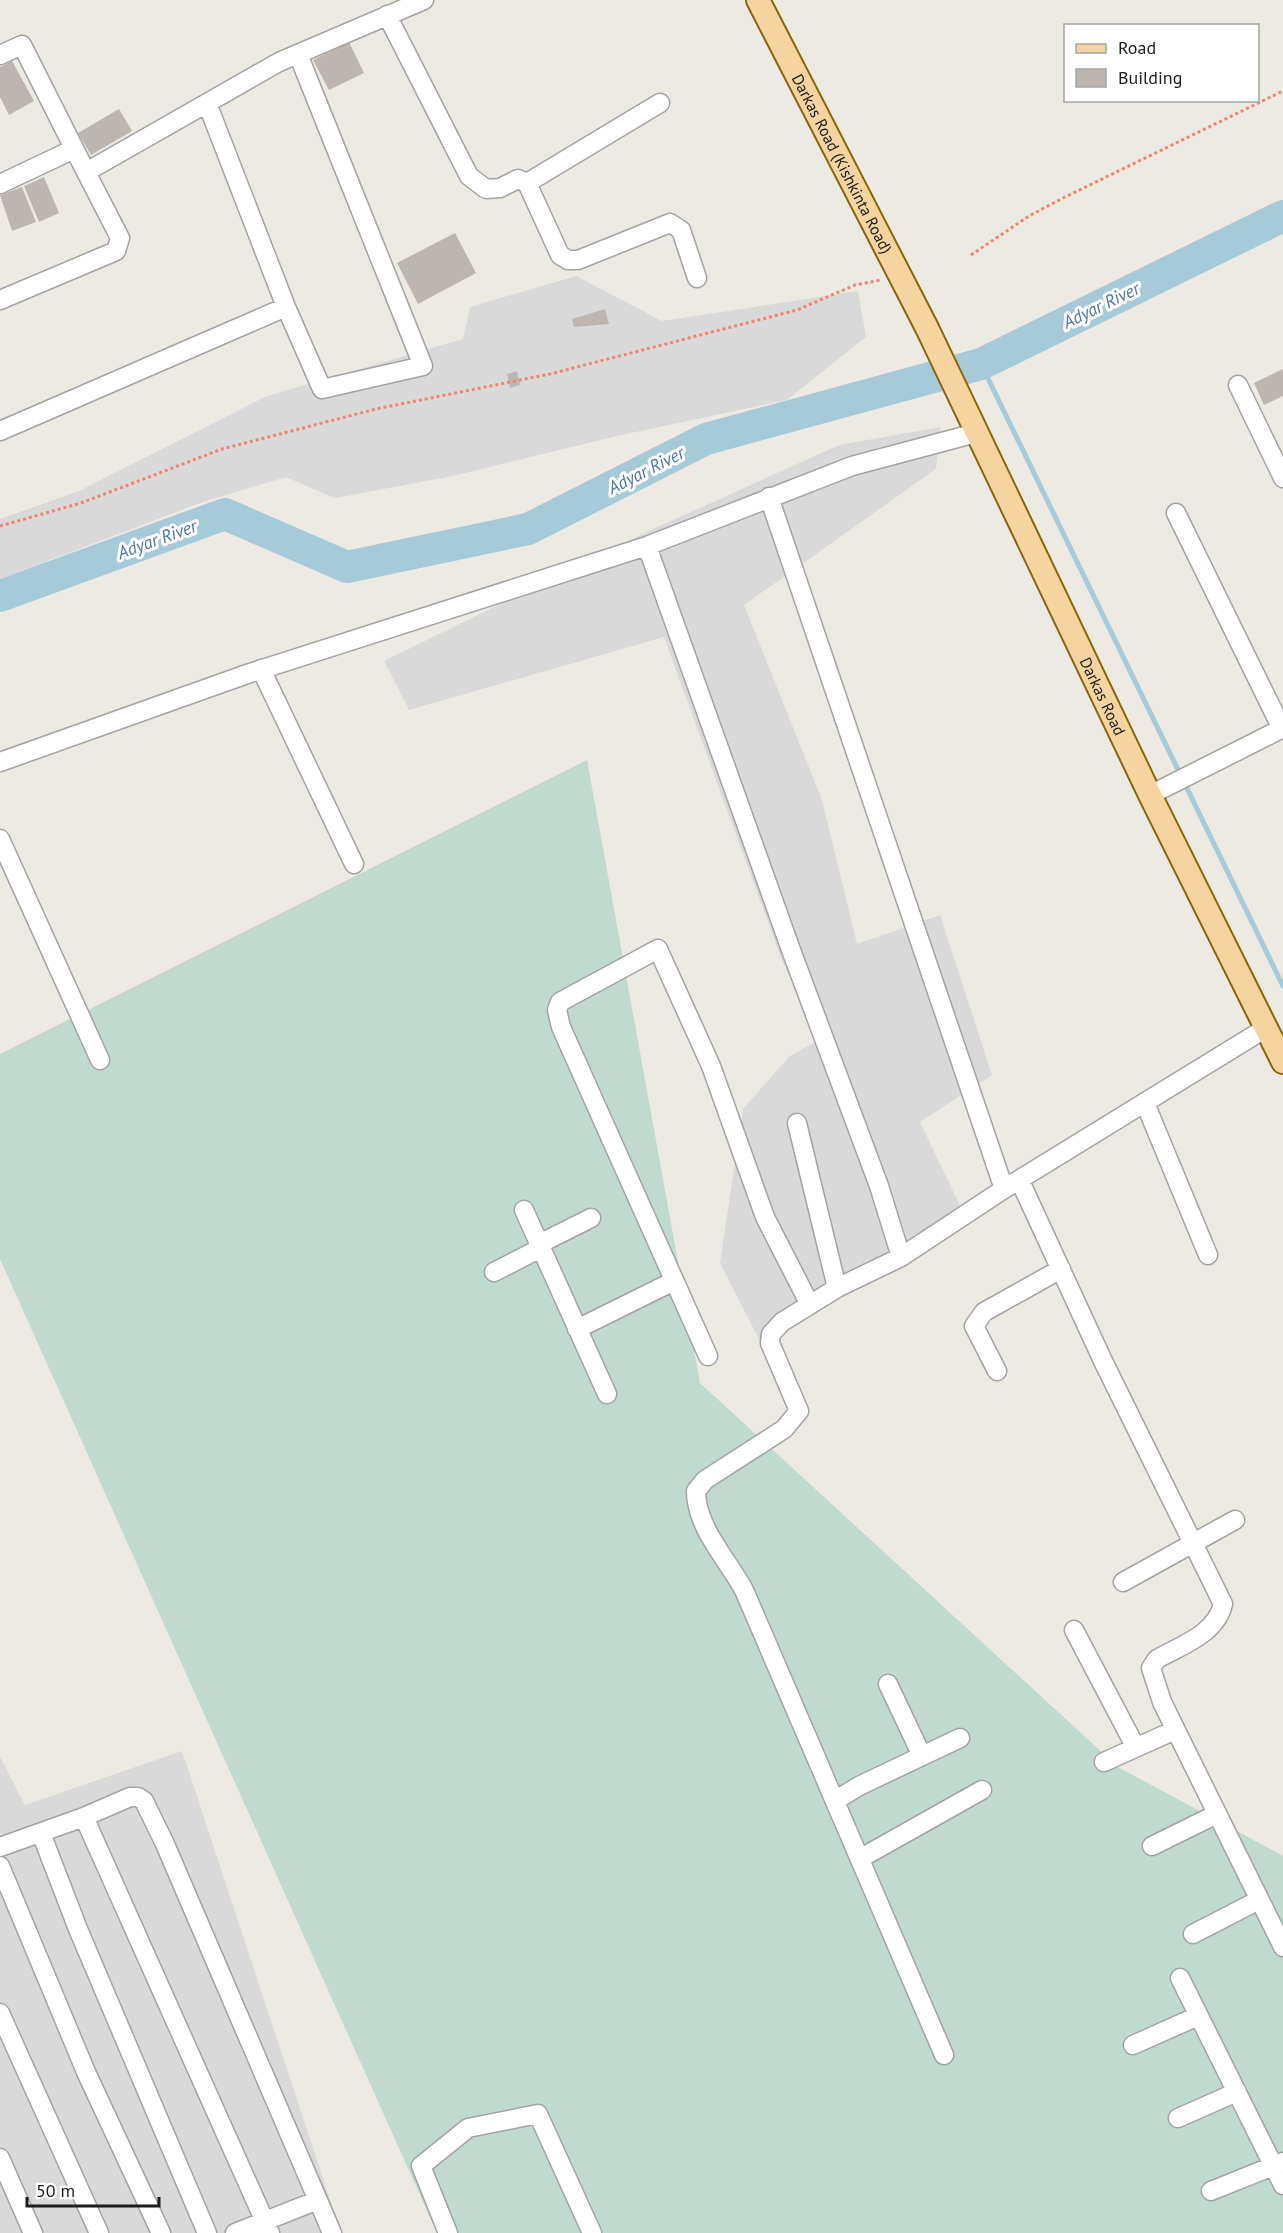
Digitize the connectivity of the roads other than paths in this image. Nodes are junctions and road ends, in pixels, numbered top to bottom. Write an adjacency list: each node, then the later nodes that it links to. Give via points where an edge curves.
1 (424, 0): 3 (street)
2 (758, 0): 15 (main road, Darkas Road (Kishkinta Road))
3 (387, 15): 4 (street); 10 (street, via 469,176 486,189 500,188 518,179)
4 (298, 54): 7 (street); 14 (street, via 423,366 322,389)
5 (0, 55): 8 (street, via 22,45)
6 (660, 103): 10 (street)
7 (207, 104): 9 (street); 14 (street)
8 (74, 149): 9 (street); 11 (street)
9 (86, 172): 13 (street, via 120,238 116,251)
10 (527, 183): 12 (street, via 554,246 568,260 578,260 670,223 681,230)
11 (0, 184)
12 (697, 278)
13 (0, 300)
14 (286, 307): 17 (street)
15 (927, 328): 18 (main road, Darkas Road)
16 (1238, 385): 19 (street)
17 (0, 431)
18 (976, 433): 20 (street, via 852,466); 26 (main road, Darkas Road)
19 (1283, 478)
20 (769, 497): 22 (street); 34 (street)
21 (1176, 513): 24 (street)
22 (647, 546): 23 (street); 39 (street)
23 (261, 669): 25 (street); 28 (street)
24 (1282, 729): 26 (street)
25 (0, 762)
26 (1150, 795): 29 (main road, Darkas Road)
27 (0, 839): 30 (street)
28 (354, 864)
29 (1266, 1028): 31 (main road, Darkas Road); 32 (street)
30 (100, 1060)
31 (1283, 1062)
32 (1145, 1103): 34 (street); 38 (street)
33 (797, 1123): 43 (street)
34 (1012, 1185): 39 (street); 40 (street)
35 (524, 1210): 37 (street)
36 (591, 1218): 37 (street)
37 (540, 1246): 41 (street); 45 (street)
38 (1208, 1255)
39 (901, 1257): 43 (street)
40 (1061, 1269): 47 (street, via 984,1312 974,1326); 50 (street)
41 (495, 1272)
42 (675, 1281): 44 (street, via 561,1027 557,1010 560,1002 658,949 711,1066 765,1217); 45 (street); 46 (street)
43 (837, 1288): 44 (street)
44 (810, 1305): 60 (street, via 782,1322 771,1334 770,1343 799,1412 784,1429 705,1480 696,1491 696,1504 713,1541 744,1590)
45 (577, 1329): 48 (street)
46 (708, 1356)
47 (997, 1371)
48 (607, 1394)
49 (1235, 1520): 50 (street)
50 (1191, 1542): 51 (street); 54 (street, via 1224,1605 1211,1628 1157,1659 1151,1668)
51 (1123, 1582)
52 (1074, 1630): 56 (street)
53 (888, 1683): 57 (street)
54 (1175, 1730): 56 (street); 61 (street)
55 (960, 1738): 57 (street)
56 (1135, 1746): 58 (street)
57 (922, 1756): 60 (street)
58 (1104, 1762)
59 (982, 1790): 66 (street)
60 (836, 1800): 66 (street)
61 (1217, 1814): 65 (street); 68 (street)
62 (84, 1817): 63 (street); 82 (street, via 130,1797 138,1797 149,1809); 83 (street)
63 (41, 1833): 64 (street); 87 (street, via 82,1940)
64 (0, 1846)
65 (1152, 1846)
66 (861, 1858): 75 (street)
67 (0, 1866): 86 (street, via 86,2072)
68 (1259, 1900): 69 (street); 70 (street)
69 (1193, 1934)
70 (1283, 1947)
71 (1180, 1978): 73 (street)
72 (0, 2013): 85 (street)
73 (1198, 2016): 74 (street); 76 (street)
74 (1133, 2045)
75 (944, 2055)
76 (1237, 2092): 77 (street); 79 (street)
77 (1178, 2118)
78 (0, 2158): 84 (street)
79 (1277, 2164): 80 (street); 81 (street)
80 (1283, 2185)
81 (1211, 2191)
82 (318, 2200): 83 (street); 89 (street)
83 (267, 2228): 88 (street)
84 (33, 2233)
85 (99, 2233)
86 (161, 2233)
87 (207, 2233)
88 (235, 2233)
89 (332, 2233)
90 (448, 2233): 91 (street, via 421,2166 468,2128 538,2114)
91 (592, 2233)

